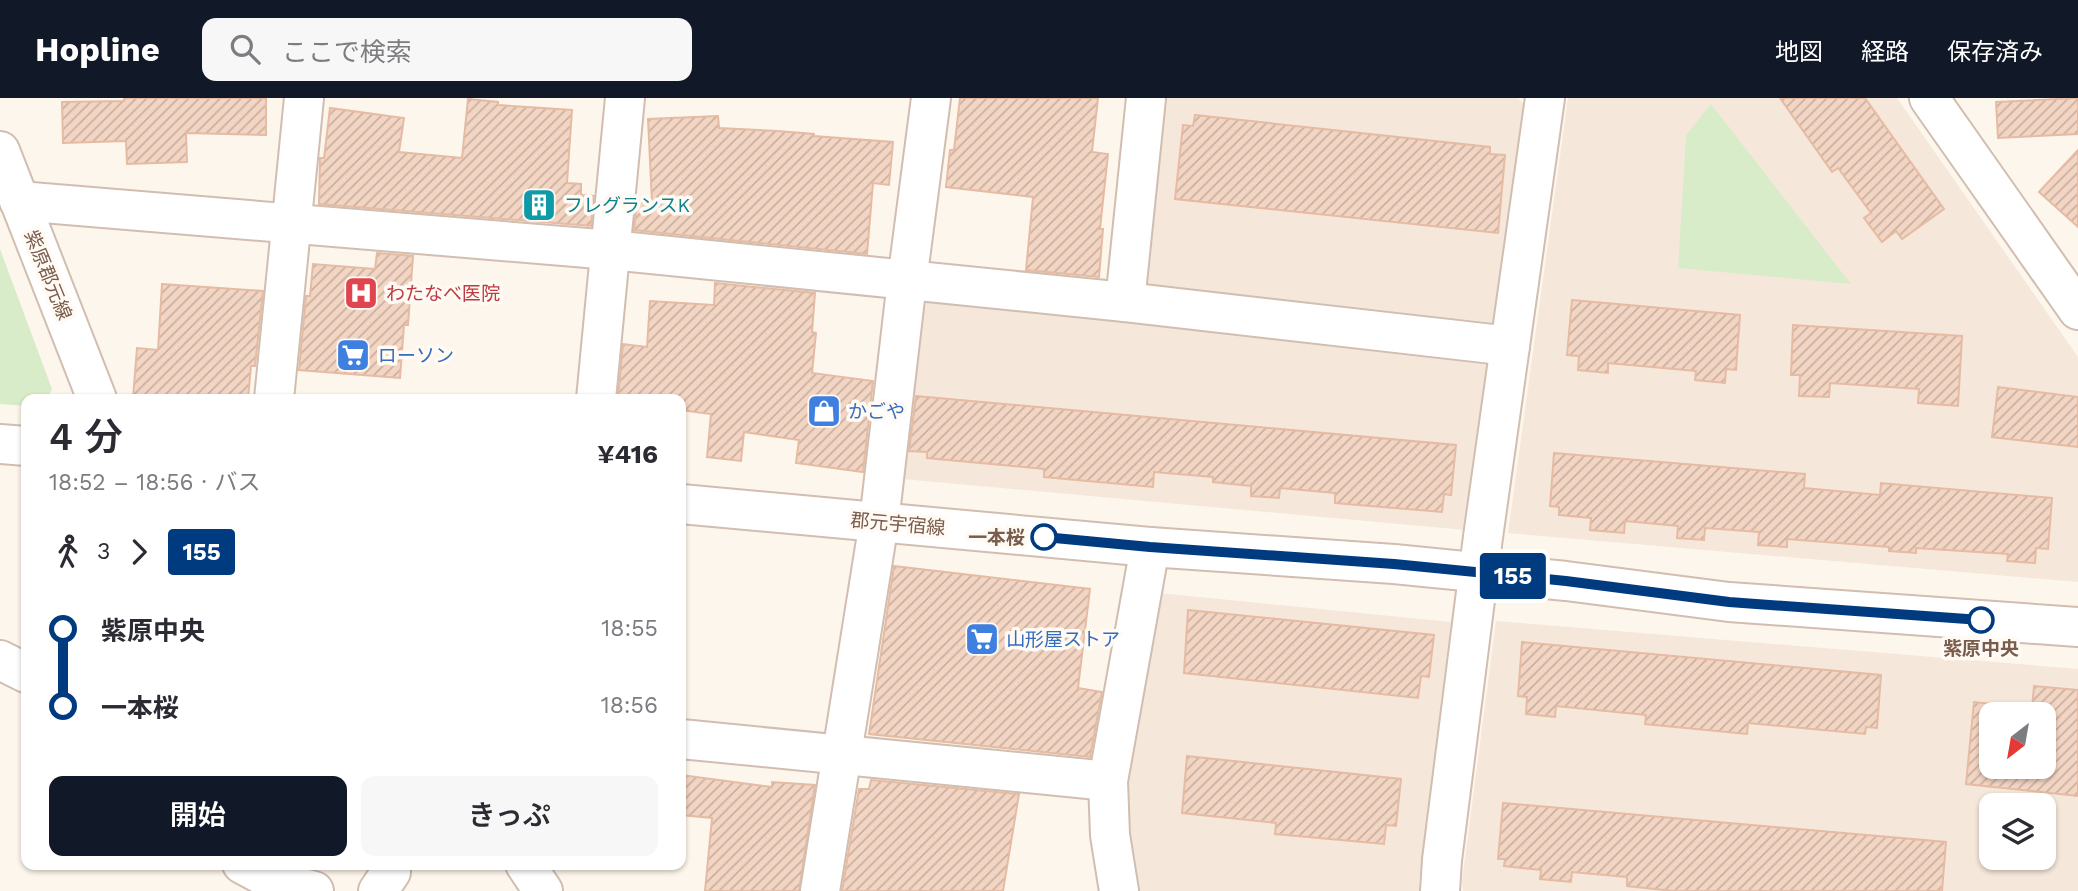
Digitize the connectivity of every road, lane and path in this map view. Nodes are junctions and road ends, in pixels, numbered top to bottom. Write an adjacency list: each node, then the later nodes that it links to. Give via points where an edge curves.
1 (304, 98): 9 (street)
2 (625, 98): 10 (street)
3 (1146, 98): 12 (street)
4 (1545, 98): 14 (street)
5 (1929, 98): 13 (street)
6 (923, 99): 11 (street)
7 (0, 151): 8 (street, 紫原郡元線)
8 (19, 201): 9 (street); 15 (street, 紫原郡元線)
9 (291, 224): 10 (street); 16 (street)
10 (611, 250): 11 (street); 17 (street)
11 (907, 281): 12 (street); 21 (street)
12 (1125, 302): 14 (street)
13 (2078, 310)
14 (1510, 345): 23 (street)
15 (95, 394)
16 (274, 394)
17 (597, 394)
18 (0, 444): 19 (street)
19 (21, 446)
20 (686, 504): 21 (street, 郡元宇宿線)
21 (879, 522): 22 (street, 郡元宇宿線); 28 (street)
22 (1150, 547): 23 (street, 郡元宇宿線); 29 (street)
23 (1479, 573): 24 (street, 郡元宇宿線, via 1729,602); 36 (street)
24 (2078, 626)
25 (0, 660): 26 (street)
26 (21, 670)
27 (686, 739): 28 (street)
28 (844, 754): 29 (street); 34 (street)
29 (1108, 781): 35 (street)
30 (391, 870): 33 (street)
31 (262, 879): 32 (street)
32 (314, 891)
33 (378, 891)
34 (820, 891)
35 (1119, 891)
36 (1440, 891)

